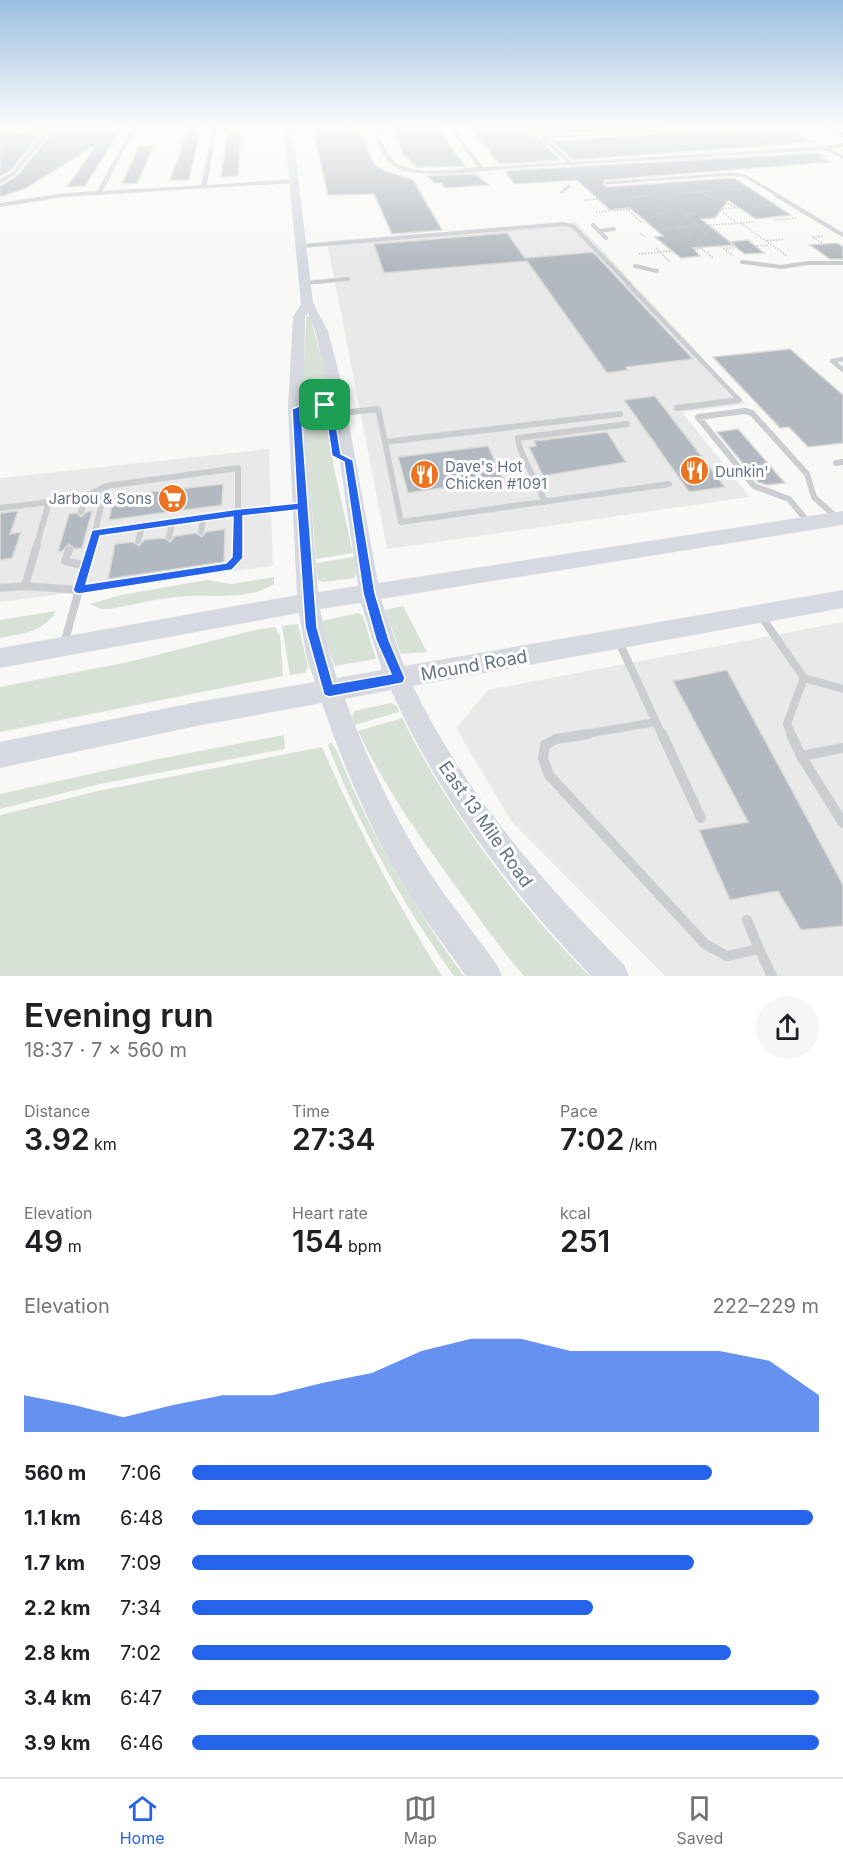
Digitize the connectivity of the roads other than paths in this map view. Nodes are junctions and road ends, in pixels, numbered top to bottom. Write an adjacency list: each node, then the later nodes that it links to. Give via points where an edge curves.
1 (15, 172): 9 (street)
2 (111, 172): 15 (street)
3 (207, 172): 12 (street)
4 (294, 172): 8 (main road, East 13 Mile Road)
5 (425, 172): 6 (street)
6 (441, 172)
7 (648, 180): 10 (lane); 11 (lane); 20 (lane, via 731,174 744,177)
8 (295, 181): 12 (street); 22 (main road, East 13 Mile Road)
9 (0, 182)
10 (607, 183)
11 (653, 183)
12 (204, 186): 15 (street)
13 (569, 186): 14 (lane)
14 (562, 192)
15 (99, 193): 16 (street, via 41,197)
16 (0, 205)
17 (593, 225): 19 (lane)
18 (614, 230): 19 (lane)
19 (600, 231): 21 (lane)
20 (843, 235)
21 (606, 238)
22 (302, 246): 30 (main road, East 13 Mile Road); 34 (lane, via 573,226 739,400)
23 (742, 262): 26 (lane)
24 (843, 263): 26 (lane)
25 (635, 266): 27 (lane)
26 (781, 267): 28 (lane)
27 (657, 271)
28 (789, 273)
29 (348, 279): 30 (lane)
30 (305, 283): 31 (main road, East 13 Mile Road)
31 (307, 304): 35 (main road, East 13 Mile Road, via 299,317); 36 (main road, East 13 Mile Road, via 318,315)
32 (843, 359): 33 (lane, via 832,361)
33 (843, 370)
34 (676, 408)
35 (296, 409): 40 (main road, via 312,403 330,409 337,456); 44 (main road, East 13 Mile Road)
36 (341, 413): 39 (lane, via 378,409); 40 (main road, East 13 Mile Road)
37 (620, 414): 39 (lane)
38 (627, 424): 43 (lane, via 518,438)
39 (385, 442): 43 (lane, via 401,522)
40 (348, 460): 62 (main road, East 13 Mile Road)
41 (669, 484): 43 (lane)
42 (106, 486): 46 (lane, via 87,496); 47 (lane, via 238,468); 54 (lane)
43 (545, 502)
44 (302, 506): 47 (lane); 64 (main road, East 13 Mile Road)
45 (0, 508): 59 (lane, via 49,502)
46 (81, 512)
47 (238, 513): 48 (lane); 61 (lane, via 238,558 229,567)
48 (203, 519): 50 (lane); 53 (lane)
49 (841, 519): 51 (main road); 51 (lane, via 814,497 807,474 752,413 698,417 754,486 789,499)
50 (172, 523): 52 (lane); 55 (lane)
51 (810, 524): 62 (main road)
52 (142, 527): 54 (lane); 56 (lane)
53 (201, 532)
54 (96, 533): 58 (lane)
55 (169, 537)
56 (138, 541)
57 (69, 550): 58 (lane, via 65,561)
58 (86, 566): 61 (lane)
59 (25, 586): 60 (lane); 61 (lane)
60 (0, 588)
61 (79, 590): 67 (lane)
62 (369, 593): 64 (main road); 69 (main road, East 13 Mile Road, via 382,640)
63 (843, 599): 65 (main road, Mound Road)
64 (308, 603): 67 (main road); 72 (main road, East 13 Mile Road, via 314,642)
65 (759, 613): 66 (main road, Mound Road); 70 (lane)
66 (617, 639): 69 (main road, Mound Road); 73 (lane)
67 (64, 645): 68 (main road)
68 (0, 658)
69 (399, 678): 72 (main road, Mound Road); 82 (main road, East 13 Mile Road, via 427,737 478,820 539,898)
70 (804, 678): 71 (lane); 76 (lane, via 787,724)
71 (843, 689)
72 (329, 691): 75 (main road, Mound Road); 81 (main road, East 13 Mile Road, via 362,777 390,832 433,904)
73 (656, 722): 78 (lane); 80 (lane, via 556,739 545,745 543,759 549,775 705,944 727,956)
74 (843, 748): 76 (lane)
75 (0, 755)
76 (801, 756): 77 (lane)
77 (841, 816)
78 (701, 818)
79 (747, 921): 80 (lane)
80 (759, 949): 83 (lane)
81 (486, 976)
82 (613, 976)
83 (772, 976)

